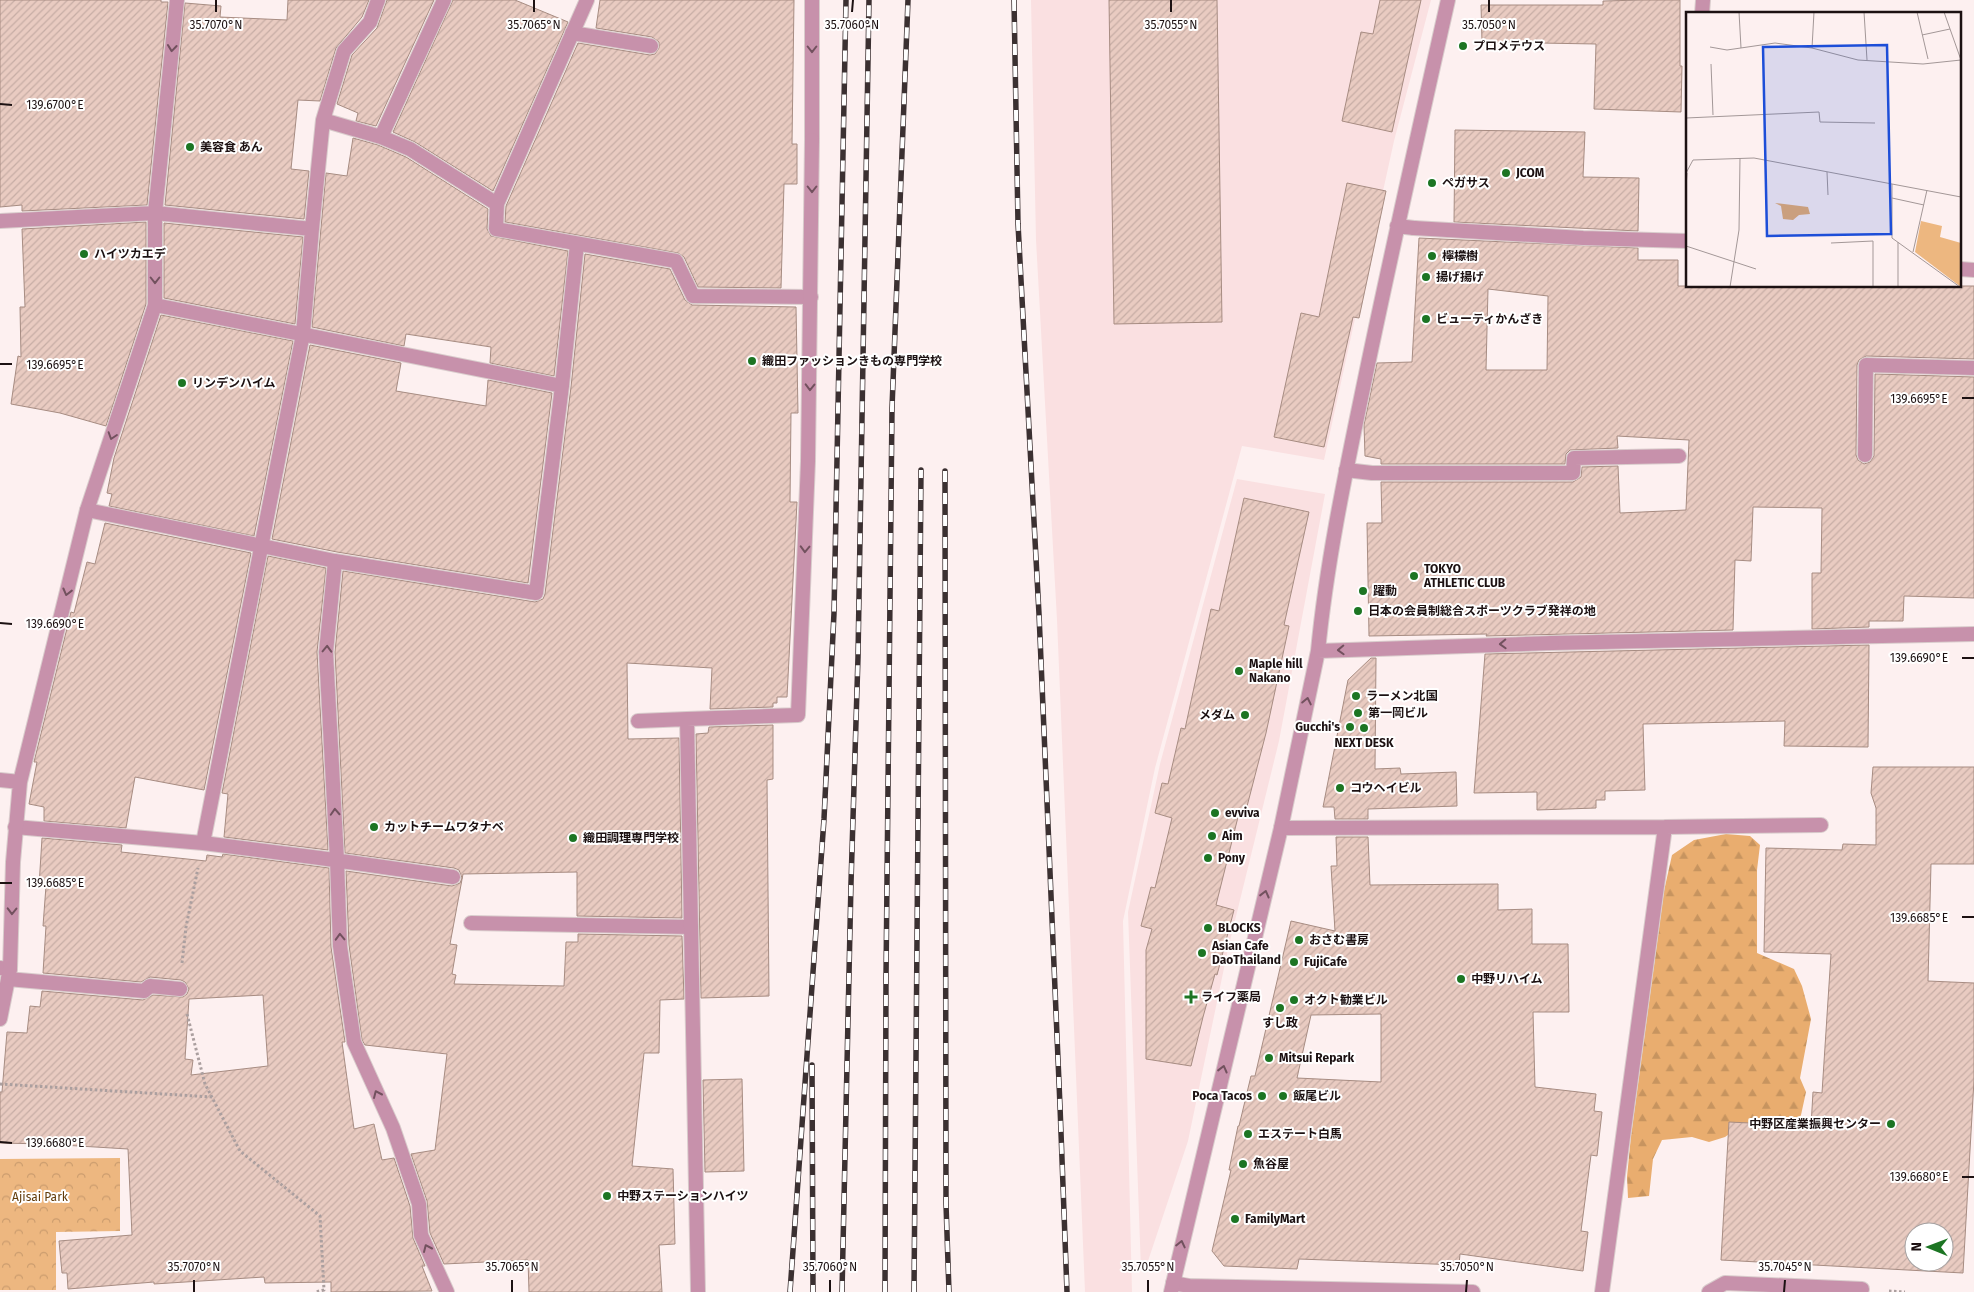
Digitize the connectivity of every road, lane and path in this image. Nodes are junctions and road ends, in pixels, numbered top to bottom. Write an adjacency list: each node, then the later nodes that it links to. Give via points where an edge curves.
1 (177, 0): 12 (street, one-way to 12)
2 (378, 0): 9 (street, via 370,22 344,51)
3 (444, 0): 10 (street)
4 (587, 0): 7 (street)
5 (812, 0): 18 (street, one-way to 18)
6 (1448, 0): 14 (street)
7 (572, 34): 8 (street); 11 (street)
8 (651, 46)
9 (323, 120): 10 (street); 15 (street)
10 (381, 136): 11 (street, via 410,149)
11 (497, 204): 17 (street, via 496,229)
12 (155, 213): 13 (street); 15 (street); 19 (street, one-way to 19)
13 (0, 221)
14 (1397, 226): 16 (street); 25 (street)
15 (312, 229): 20 (street)
16 (1686, 241)
17 (577, 244): 18 (street, via 676,260 693,296); 22 (street)
18 (811, 297): 31 (street, one-way to 31, via 798,715)
19 (155, 305): 20 (street); 26 (street, one-way to 26)
20 (303, 334): 22 (street); 27 (street)
21 (1974, 368): 23 (street, via 1866,365)
22 (562, 386): 28 (street, via 536,593)
23 (1865, 455)
24 (1680, 456): 25 (street, via 1574,458 1573,473 1372,473)
25 (1346, 470): 30 (street)
26 (87, 510): 27 (street); 34 (street, one-way to 34)
27 (263, 546): 28 (street); 39 (street)
28 (335, 561): 40 (street, one-way to 28, via 326,652)
29 (1974, 634): 30 (street, one-way to 30)
30 (1318, 650): 38 (street, one-way to 30)
31 (687, 720): 32 (street); 43 (street)
32 (638, 721)
33 (0, 780): 34 (street)
34 (20, 782): 36 (street)
35 (1821, 825): 37 (street)
36 (15, 827): 39 (street); 44 (street, one-way to 44)
37 (1665, 827): 38 (street); 55 (street)
38 (1281, 828): 49 (street, one-way to 38)
39 (203, 843): 40 (street); 45 (path, via 186,927)
40 (338, 860): 41 (street); 52 (street, one-way to 40, via 421,1235 419,1204 393,1128 354,1042 340,946)
41 (453, 877)
42 (471, 923): 43 (street)
43 (691, 927): 53 (street)
44 (6, 972): 45 (street, via 144,991 150,986); 46 (street)
45 (180, 989): 48 (path, via 205,1084)
46 (0, 1019)
47 (0, 1084): 48 (path)
48 (212, 1097): 51 (path, via 240,1151 320,1216 324,1290)
49 (1172, 1288): 54 (street)
50 (1862, 1289): 56 (street, via 1726,1282)
51 (315, 1292)
52 (447, 1292)
53 (698, 1292)
54 (1473, 1292)
55 (1602, 1292)
56 (1708, 1292)

